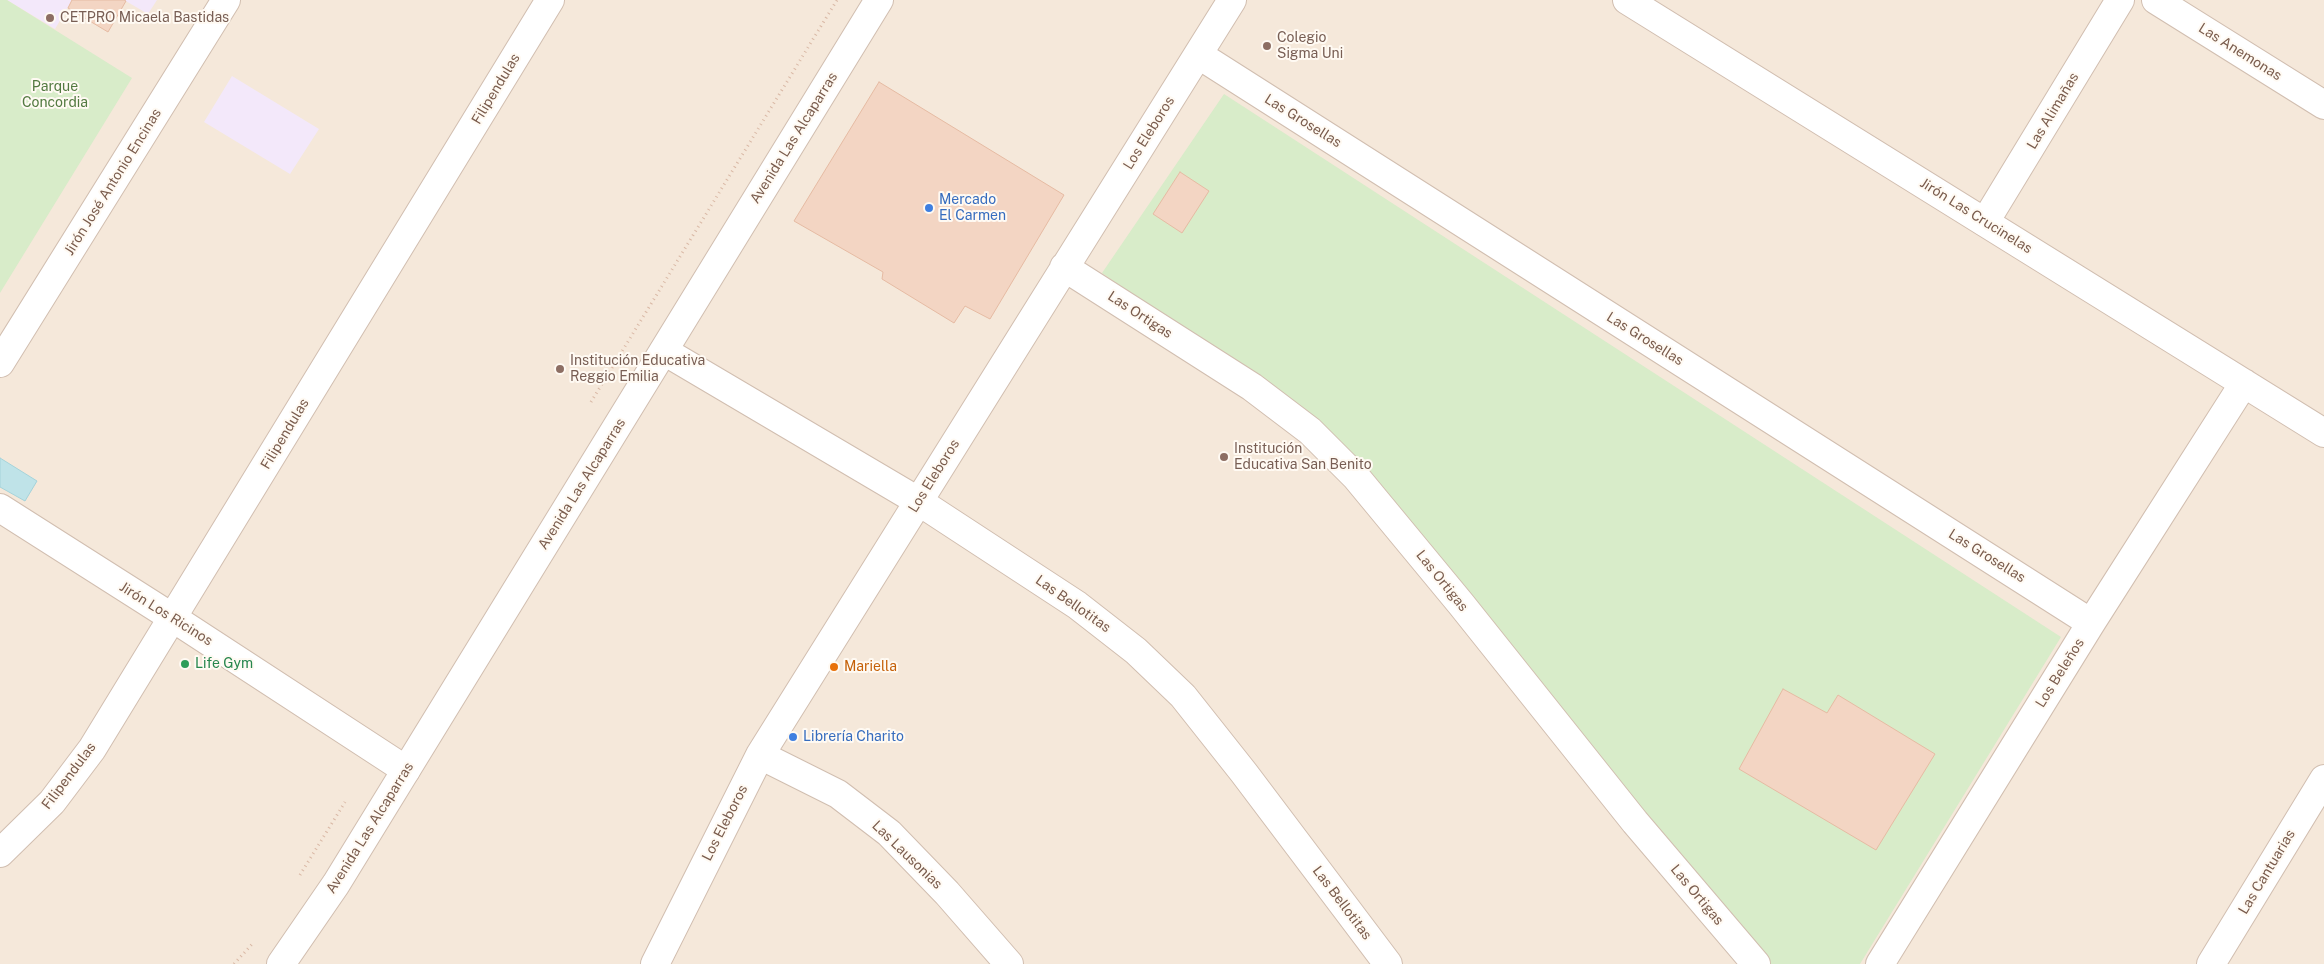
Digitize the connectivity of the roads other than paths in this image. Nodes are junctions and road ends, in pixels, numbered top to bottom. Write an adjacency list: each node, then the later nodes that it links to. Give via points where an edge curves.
1 (226, 0): 13 (street, Jirón José Antonio Encinas)
2 (550, 0): 18 (street, Filipendulas)
3 (879, 0): 12 (street, Avenida Las Alcaparras)
4 (1232, 0): 8 (street, Los Eleboros)
5 (1627, 0): 10 (street, Jirón Las Crucinelas)
6 (2120, 0): 10 (street, Las Alimañas)
7 (2156, 0): 9 (street, Las Anemonas)
8 (1199, 55): 11 (street, Los Eleboros); 19 (street, Las Grosellas)
9 (2324, 105)
10 (1985, 222): 14 (street, Jirón Las Crucinelas)
11 (1064, 267): 16 (street, Los Eleboros); 28 (street, Las Ortigas, via 1252,387 1310,431 1356,477 1635,822)
12 (664, 351): 16 (street, Las Bellotitas); 21 (street, Avenida Las Alcaparras)
13 (0, 363)
14 (2244, 383): 15 (street, Jirón Las Crucinelas); 19 (street, Los Beleños)
15 (2324, 433)
16 (918, 501): 20 (street, Los Eleboros); 27 (street, Las Bellotitas, via 1077,605 1136,651 1183,696)
17 (0, 508): 18 (street, Jirón Los Ricinos)
18 (174, 618): 21 (street, Jirón Los Ricinos); 23 (street, Filipendulas, via 92,749 58,794)
19 (2092, 623): 29 (street, Los Beleños)
20 (760, 755): 24 (street, Los Eleboros); 26 (street, Las Lausonias, via 838,794 888,833 947,893)
21 (406, 770): 25 (street, Avenida Las Alcaparras, via 336,884)
22 (2324, 779): 30 (street, Las Cantuarias)
23 (0, 853)
24 (660, 962)
25 (281, 964)
26 (1009, 964)
27 (1388, 964)
28 (1756, 964)
29 (1880, 964)
30 (2211, 964)

